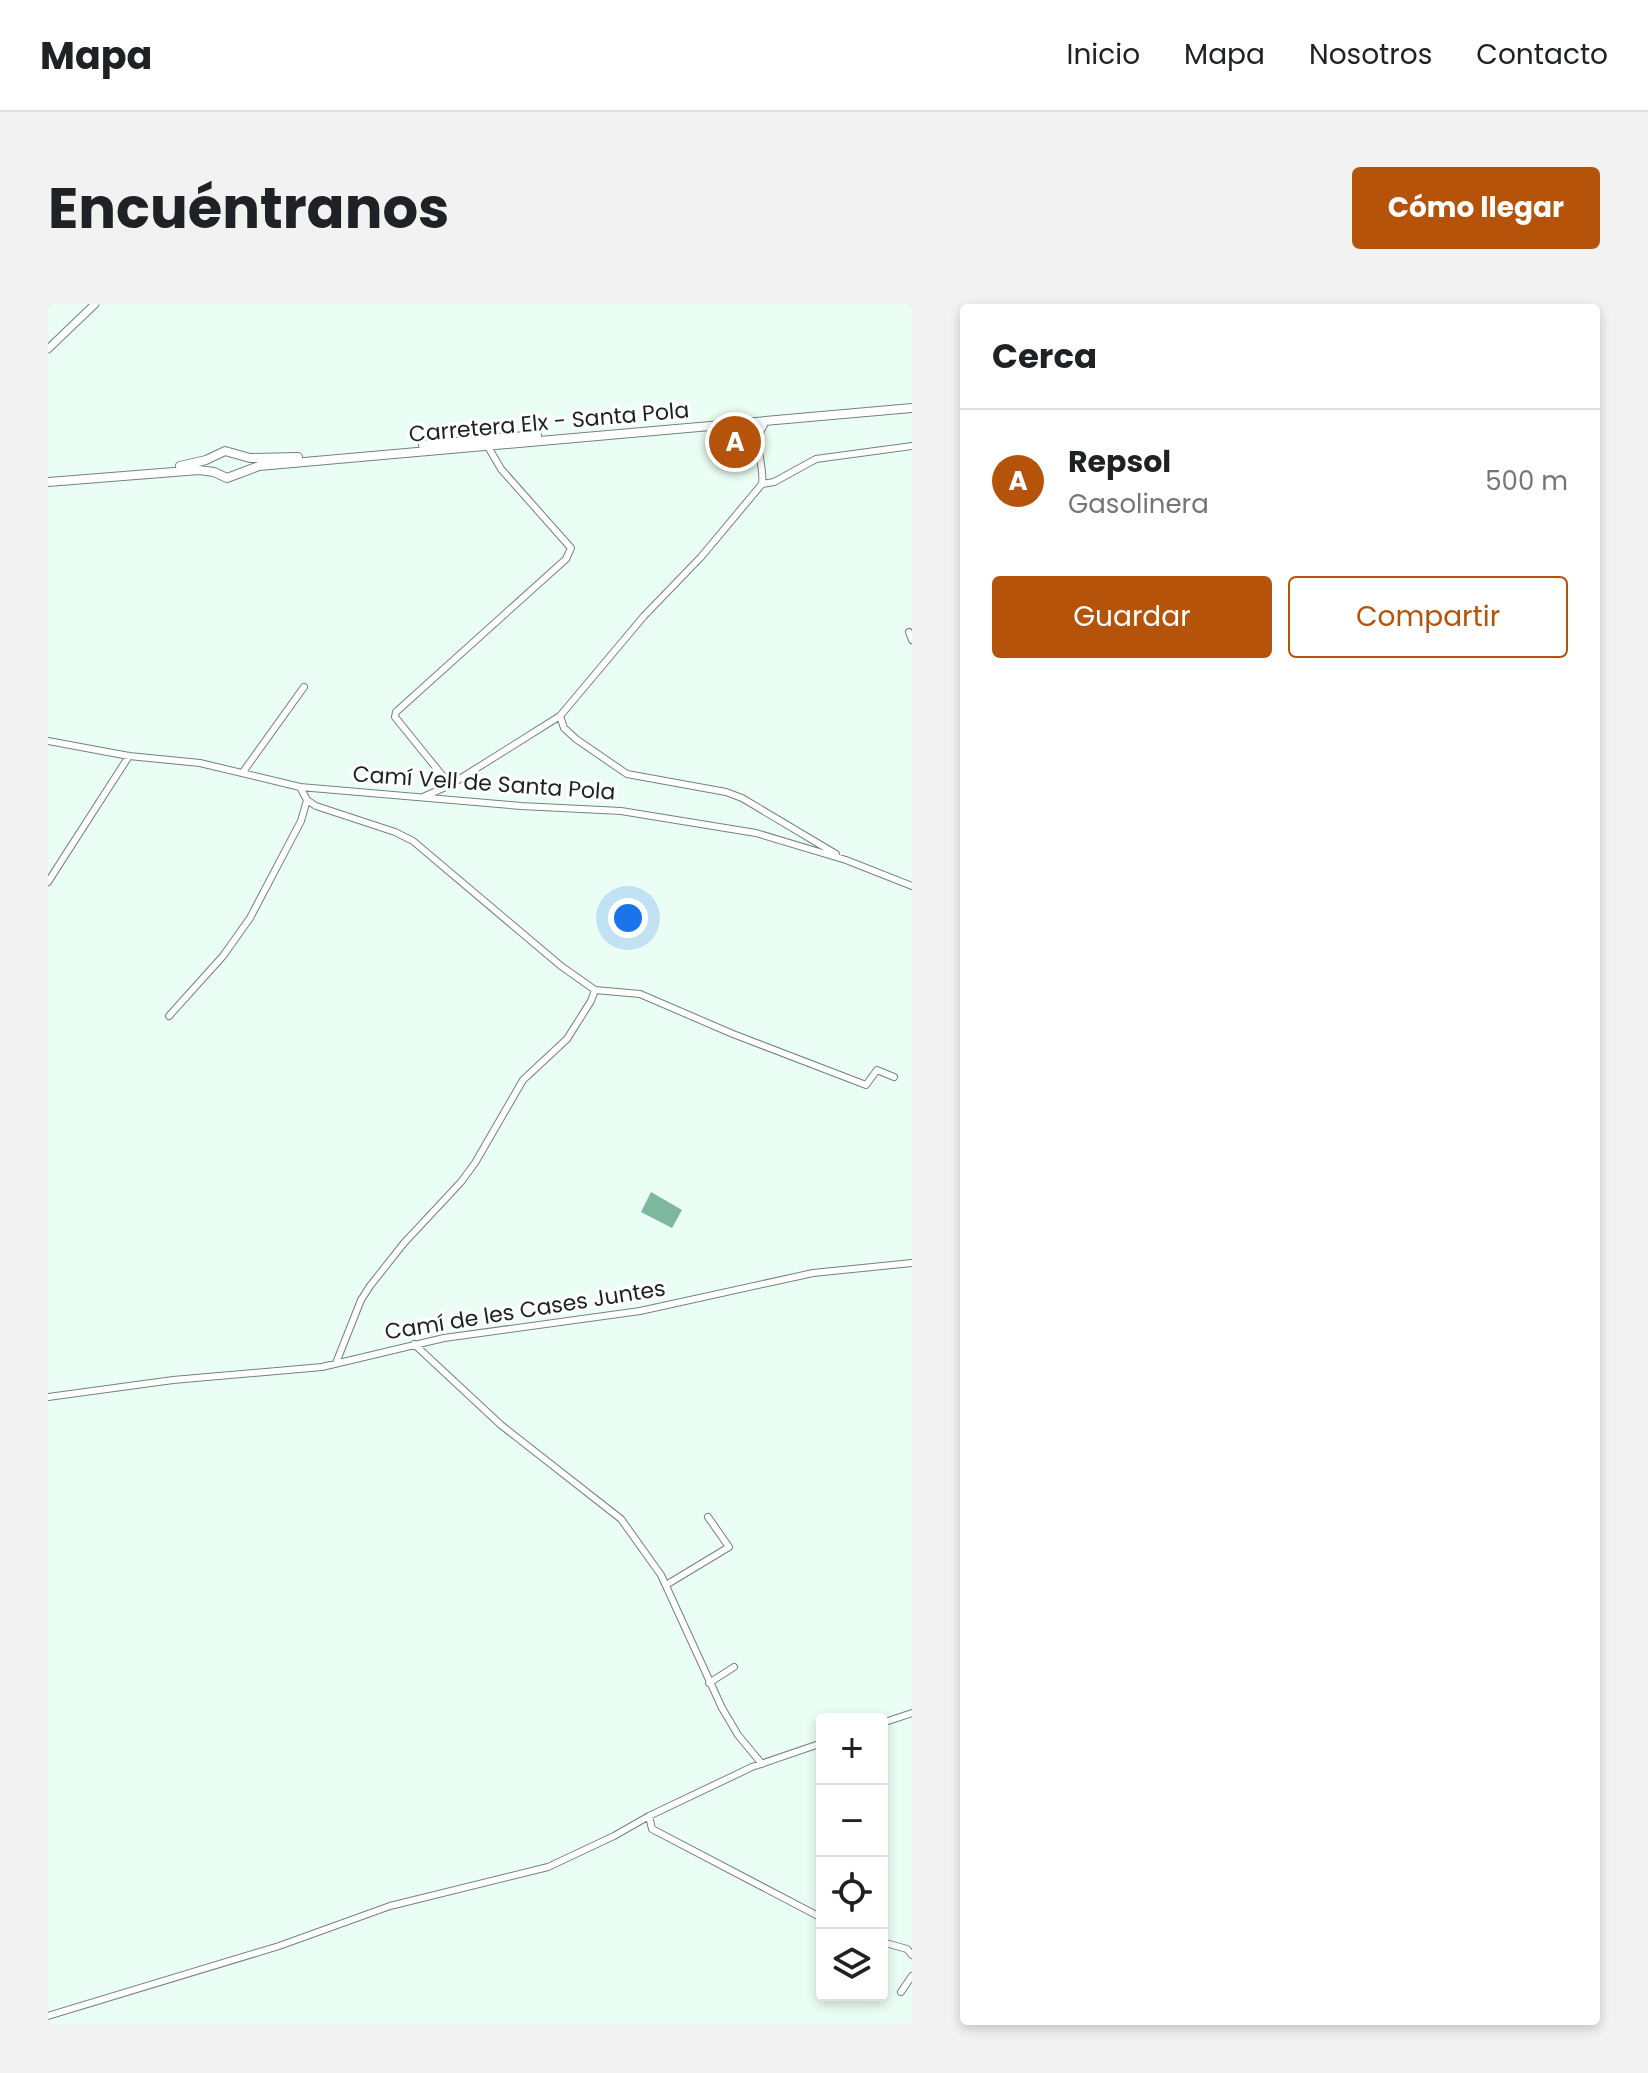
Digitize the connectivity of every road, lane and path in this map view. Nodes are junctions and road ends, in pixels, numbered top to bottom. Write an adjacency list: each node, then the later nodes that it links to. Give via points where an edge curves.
1 (95, 304): 2 (street)
2 (48, 349)
3 (912, 406): 5 (main road, Carretera Elx - Santa Pola); 7 (main road, Carretera Elx - Santa Pola, via 286,458)
4 (764, 425): 12 (street, via 757,443)
5 (487, 445): 10 (main road, Carretera Elx - Santa Pola, via 259,466); 20 (street, via 501,469 571,548 566,559 396,712)
6 (912, 446): 12 (street, via 816,459)
7 (237, 456): 8 (main road, via 225,451); 10 (main road)
8 (215, 457): 9 (main road); 11 (main road, via 185,466)
9 (214, 472): 10 (main road, via 227,478); 11 (main road)
10 (237, 473)
11 (48, 480)
12 (762, 484): 16 (street)
13 (909, 632): 14 (street)
14 (912, 640)
15 (304, 687): 19 (street)
16 (560, 716): 20 (street); 24 (street, via 576,739 627,774 742,798)
17 (48, 741): 18 (street, Camí Vell de Santa Pola)
18 (129, 756): 19 (street, Camí Vell de Santa Pola); 25 (street)
19 (243, 772): 21 (street, Camí Vell de Santa Pola)
20 (450, 785): 22 (street)
21 (300, 787): 22 (street, Camí Vell de Santa Pola); 23 (street)
22 (420, 798): 24 (street, Camí Vell de Santa Pola, via 621,811 756,833)
23 (307, 800): 27 (street, via 413,841); 28 (street, via 250,918)
24 (846, 860): 26 (street, Camí Vell de Santa Pola)
25 (48, 882)
26 (912, 886)
27 (595, 990): 29 (street, via 640,994 866,1085 877,1070); 32 (street, via 567,1039 523,1080 461,1182 370,1286)
28 (169, 1016)
29 (894, 1077)
30 (912, 1263): 31 (street, Camí de les Cases Juntes, via 813,1273 640,1311)
31 (414, 1344): 32 (street, Camí de les Cases Juntes); 35 (street, via 501,1425 621,1519)
32 (336, 1363): 33 (street, Camí de les Cases Juntes)
33 (48, 1397)
34 (708, 1517): 35 (street, via 729,1547)
35 (666, 1585): 37 (street)
36 (734, 1667): 37 (street)
37 (709, 1683): 41 (street, via 738,1735)
38 (912, 1713): 39 (street)
39 (888, 1721)
40 (816, 1745): 41 (street)
41 (762, 1764): 42 (street)
42 (649, 1816): 43 (street, via 652,1829); 48 (street, via 548,1867 390,1906 279,1946)
43 (816, 1915)
44 (888, 1944): 45 (street)
45 (912, 1955)
46 (912, 1976): 47 (street)
47 (901, 1992)
48 (48, 2016)

